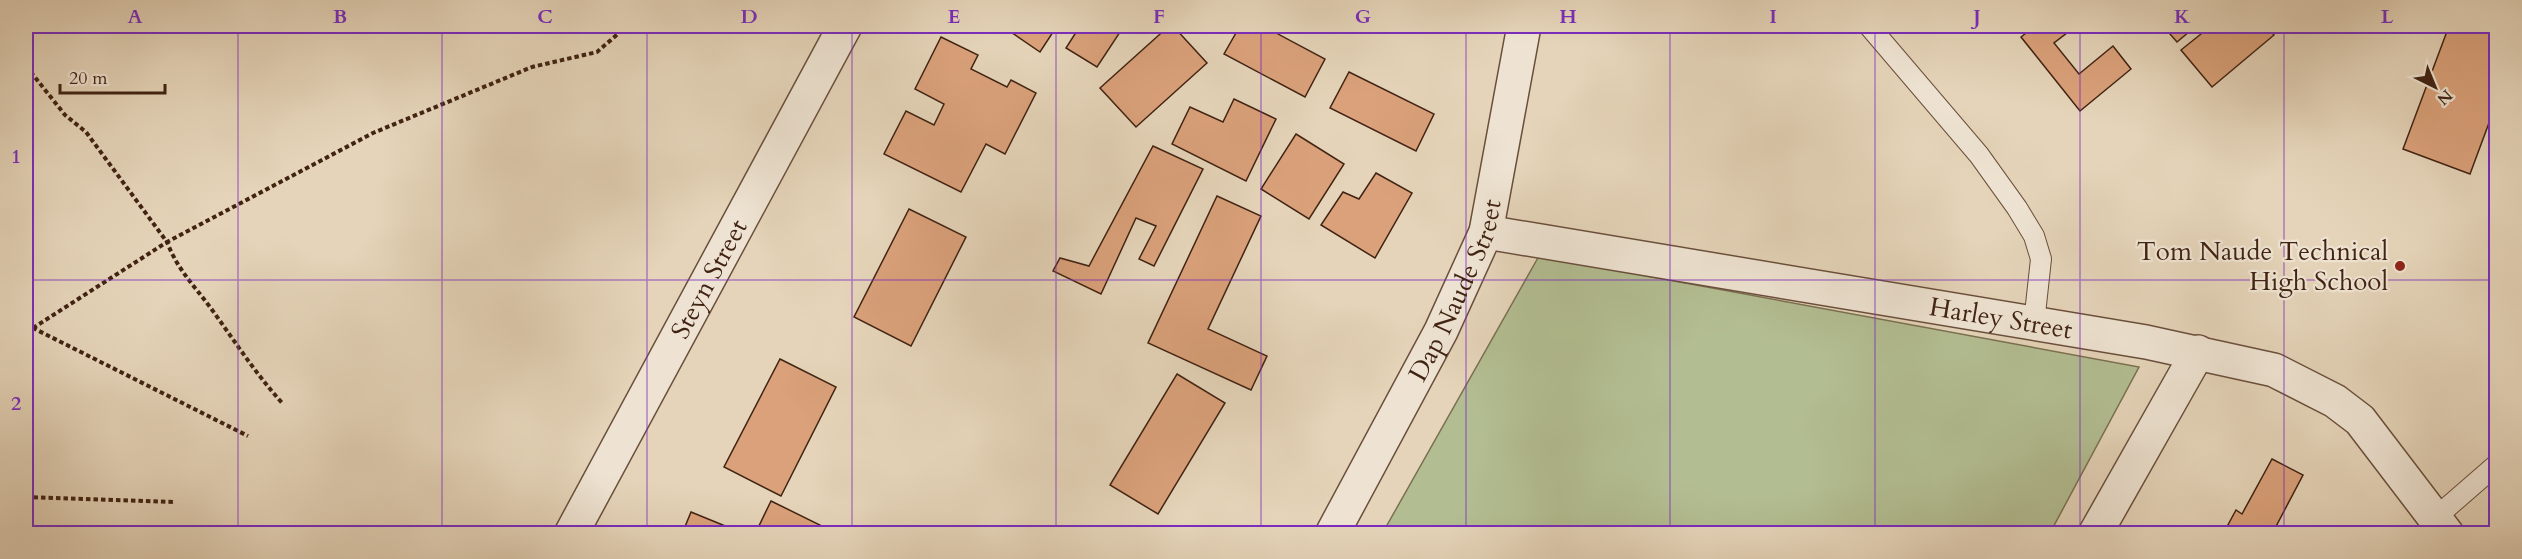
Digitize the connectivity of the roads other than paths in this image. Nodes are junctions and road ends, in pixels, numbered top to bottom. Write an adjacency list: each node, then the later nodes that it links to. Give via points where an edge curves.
1 (845, 26): 9 (street, Steyn Street)
2 (1524, 26): 4 (street, Dap Naude Street)
3 (1869, 26): 5 (lane, via 1979,155 2034,236 2042,259)
4 (1486, 232): 5 (street, Harley Street); 10 (street, Dap Naude Street, via 1441,330)
5 (2034, 323): 6 (street, Harley Street)
6 (2198, 352): 8 (street, Harley Street, via 2274,370 2334,401 2360,420); 11 (street)
7 (2496, 465): 8 (lane)
8 (2441, 526)
9 (572, 534)
10 (1332, 534)
11 (2095, 534)

